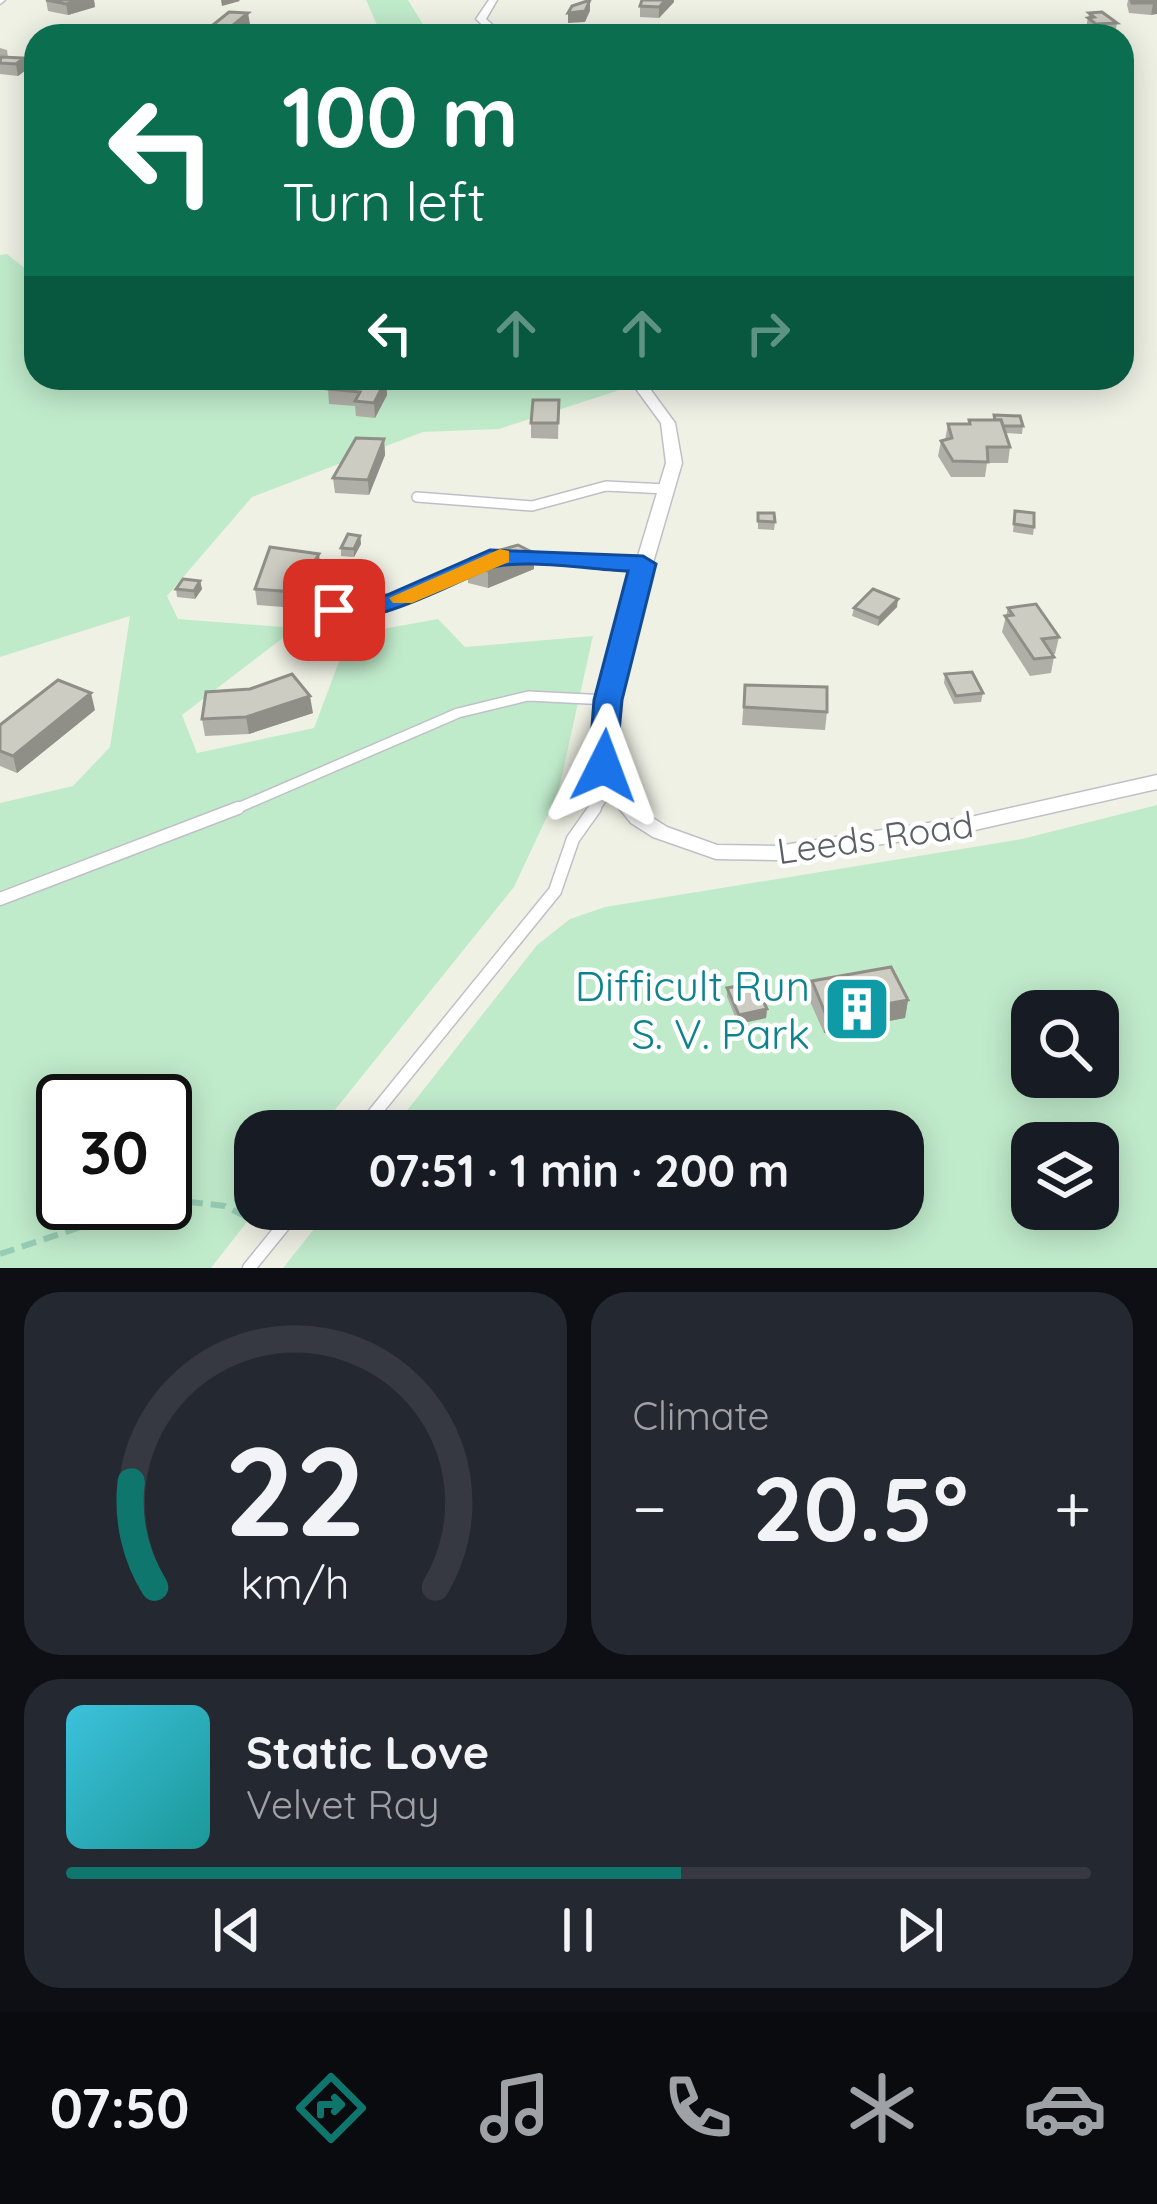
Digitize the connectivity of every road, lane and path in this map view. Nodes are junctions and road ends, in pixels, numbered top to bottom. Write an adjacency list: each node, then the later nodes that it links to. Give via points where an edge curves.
1 (494, 0): 2 (street, via 481,19)
2 (487, 24)
3 (644, 390): 4 (street, via 668,423)
4 (669, 489): 5 (lane, via 606,485 532,506); 8 (street)
5 (417, 496)
6 (514, 555): 8 (lane)
7 (490, 558): 9 (lane, via 360,611)
8 (643, 564): 10 (street)
9 (318, 604)
10 (608, 700): 12 (street, via 602,739); 13 (lane, via 528,696 458,713 160,842)
11 (1157, 782): 12 (street, Leeds Road, via 975,823 745,854 660,832)
12 (611, 786): 14 (lane, via 573,839 555,891)
13 (0, 898)
14 (377, 1110)
15 (192, 1202): 18 (path, via 225,1205)
16 (72, 1230): 19 (path)
17 (280, 1230): 18 (lane)
18 (278, 1233): 20 (lane)
19 (0, 1254)
20 (249, 1268)

